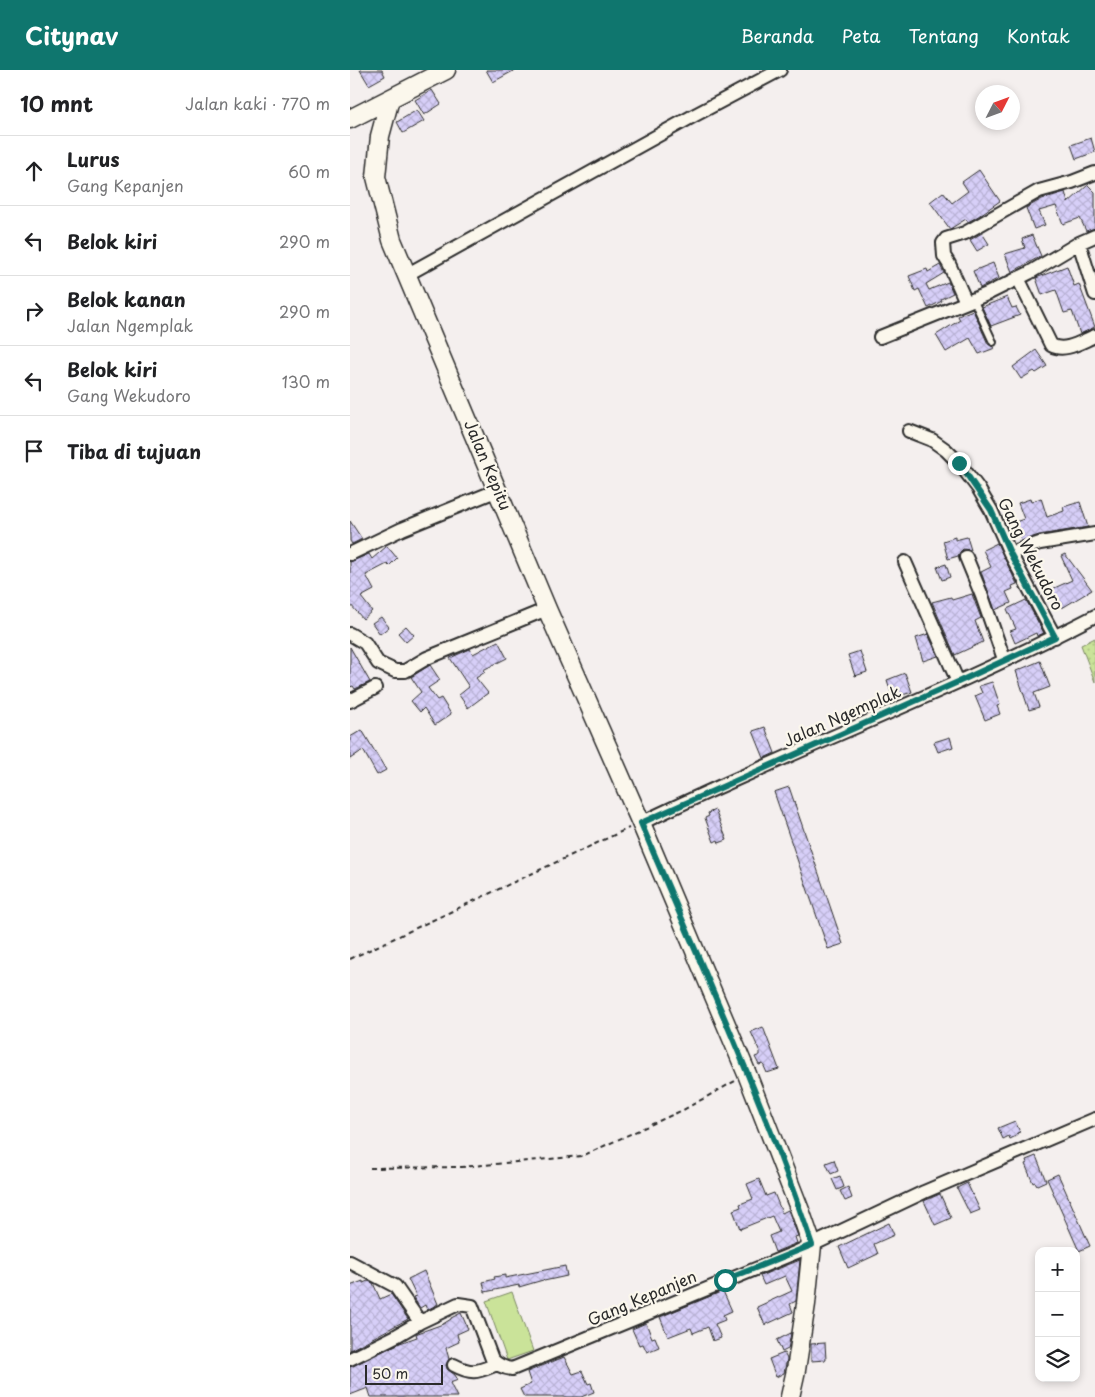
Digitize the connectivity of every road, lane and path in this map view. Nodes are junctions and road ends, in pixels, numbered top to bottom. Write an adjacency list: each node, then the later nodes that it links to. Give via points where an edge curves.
1 (446, 70): 3 (street)
2 (780, 70): 9 (street)
3 (390, 99): 4 (street); 5 (street, Jalan Kepitu)
4 (356, 115): 5 (street, via 371,113 376,117)
5 (380, 136): 9 (street, Jalan Kepitu, via 376,178 392,240)
6 (1095, 173): 12 (street, via 1039,191 965,233 946,239 943,243 944,256)
7 (1095, 236): 8 (street)
8 (1079, 243): 10 (street); 11 (street)
9 (408, 274): 17 (street, Jalan Kepitu)
10 (1018, 278): 12 (street); 13 (street, via 1052,345 1066,348)
11 (1095, 294)
12 (970, 301): 14 (street); 15 (lane)
13 (1095, 336)
14 (880, 337)
15 (993, 342)
16 (909, 431): 19 (street, Gang Wekudoro, via 932,440 959,463 991,510)
17 (498, 490): 20 (street, via 402,528); 23 (street, Jalan Kepitu)
18 (1095, 534): 19 (street, via 1040,543)
19 (1010, 553): 26 (street, Gang Wekudoro)
20 (350, 554)
21 (966, 556): 27 (street)
22 (905, 562): 28 (street)
23 (547, 609): 25 (street, via 427,658 405,671 395,672 378,664 364,643); 31 (street, Jalan Kepitu)
24 (1095, 616): 26 (street, Jalan Ngemplak)
25 (350, 634)
26 (1055, 637): 27 (street, Jalan Ngemplak)
27 (1004, 659): 28 (street, Jalan Ngemplak)
28 (958, 682): 31 (street, Jalan Ngemplak)
29 (375, 688): 30 (street)
30 (350, 701)
31 (641, 823): 32 (path); 33 (street, Jalan Kepitu)
32 (350, 958)
33 (747, 1074): 35 (path, via 683,1110 582,1156 462,1167); 36 (street, Jalan Kepitu)
34 (1095, 1119): 36 (street, Gang Kepanjen, via 924,1192)
35 (370, 1168)
36 (812, 1245): 40 (street, Gang Kepanjen, via 512,1369); 42 (street, via 802,1332)
37 (350, 1262): 38 (street, via 396,1286)
38 (420, 1322): 39 (street); 40 (street, via 458,1304 471,1305 492,1359)
39 (350, 1359)
40 (497, 1364): 41 (street, via 473,1373)
41 (454, 1365)
42 (790, 1397)

